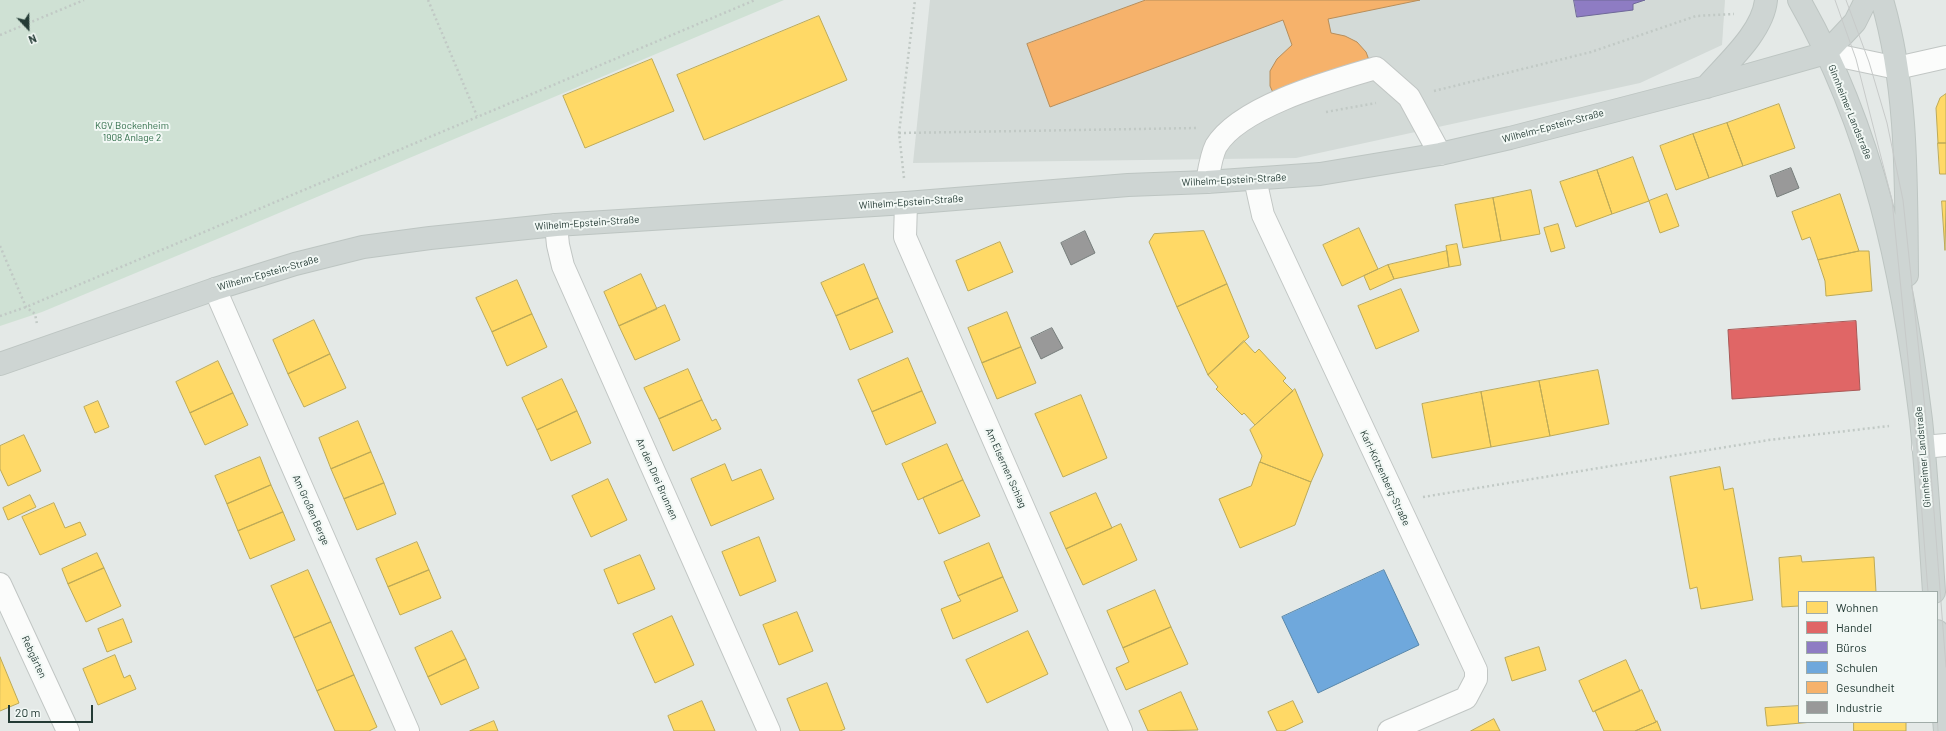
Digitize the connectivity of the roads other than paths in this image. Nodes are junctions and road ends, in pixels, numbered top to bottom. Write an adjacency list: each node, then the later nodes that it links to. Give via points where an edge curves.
1 (1766, 0): 8 (main road, via 1758,26)
2 (1799, 0): 5 (main road, Ginnheimer Landstraße)
3 (1866, 0): 5 (main road, via 1855,22)
4 (1882, 0): 7 (main road, Ginnheimer Landstraße)
5 (1826, 53): 7 (street); 8 (main road, Wilhelm-Epstein-Straße); 15 (main road, Ginnheimer Landstraße, via 1857,124 1878,188)
6 (1946, 57): 7 (street)
7 (1897, 68): 15 (main road, Ginnheimer Landstraße, via 1902,104 1905,170)
8 (1706, 87): 9 (main road, Wilhelm-Epstein-Straße)
9 (1440, 154): 10 (main road, Wilhelm-Epstein-Straße, via 1320,174); 11 (street, via 1409,97 1376,68 1333,80 1268,106 1232,127 1216,147)
10 (1255, 179): 11 (main road, Wilhelm-Epstein-Straße); 26 (street, Karl-Kotzenberg-Straße, via 1262,215 1476,670 1476,679 1466,698)
11 (1206, 182): 12 (main road, Wilhelm-Epstein-Straße, via 1128,184)
12 (906, 203): 13 (main road, Wilhelm-Epstein-Straße); 25 (street, Am Eisernen Schlag, via 904,237)
13 (556, 225): 14 (main road, Wilhelm-Epstein-Straße, via 430,238 363,248 295,264); 24 (street, An den Drei Brunnen, via 563,266)
14 (214, 289): 16 (main road, Wilhelm-Epstein-Straße); 23 (street, Am Großen Berge)
15 (1908, 322): 18 (main road, Ginnheimer Landstraße)
16 (0, 364)
17 (1946, 445): 18 (street)
18 (1923, 447): 20 (main road, Ginnheimer Landstraße)
19 (0, 584): 22 (street, Rebgärten)
20 (1934, 591)
21 (1938, 644): 27 (main road)
22 (68, 731)
23 (408, 731)
24 (769, 731)
25 (1121, 731)
26 (1389, 731)
27 (1945, 731)

